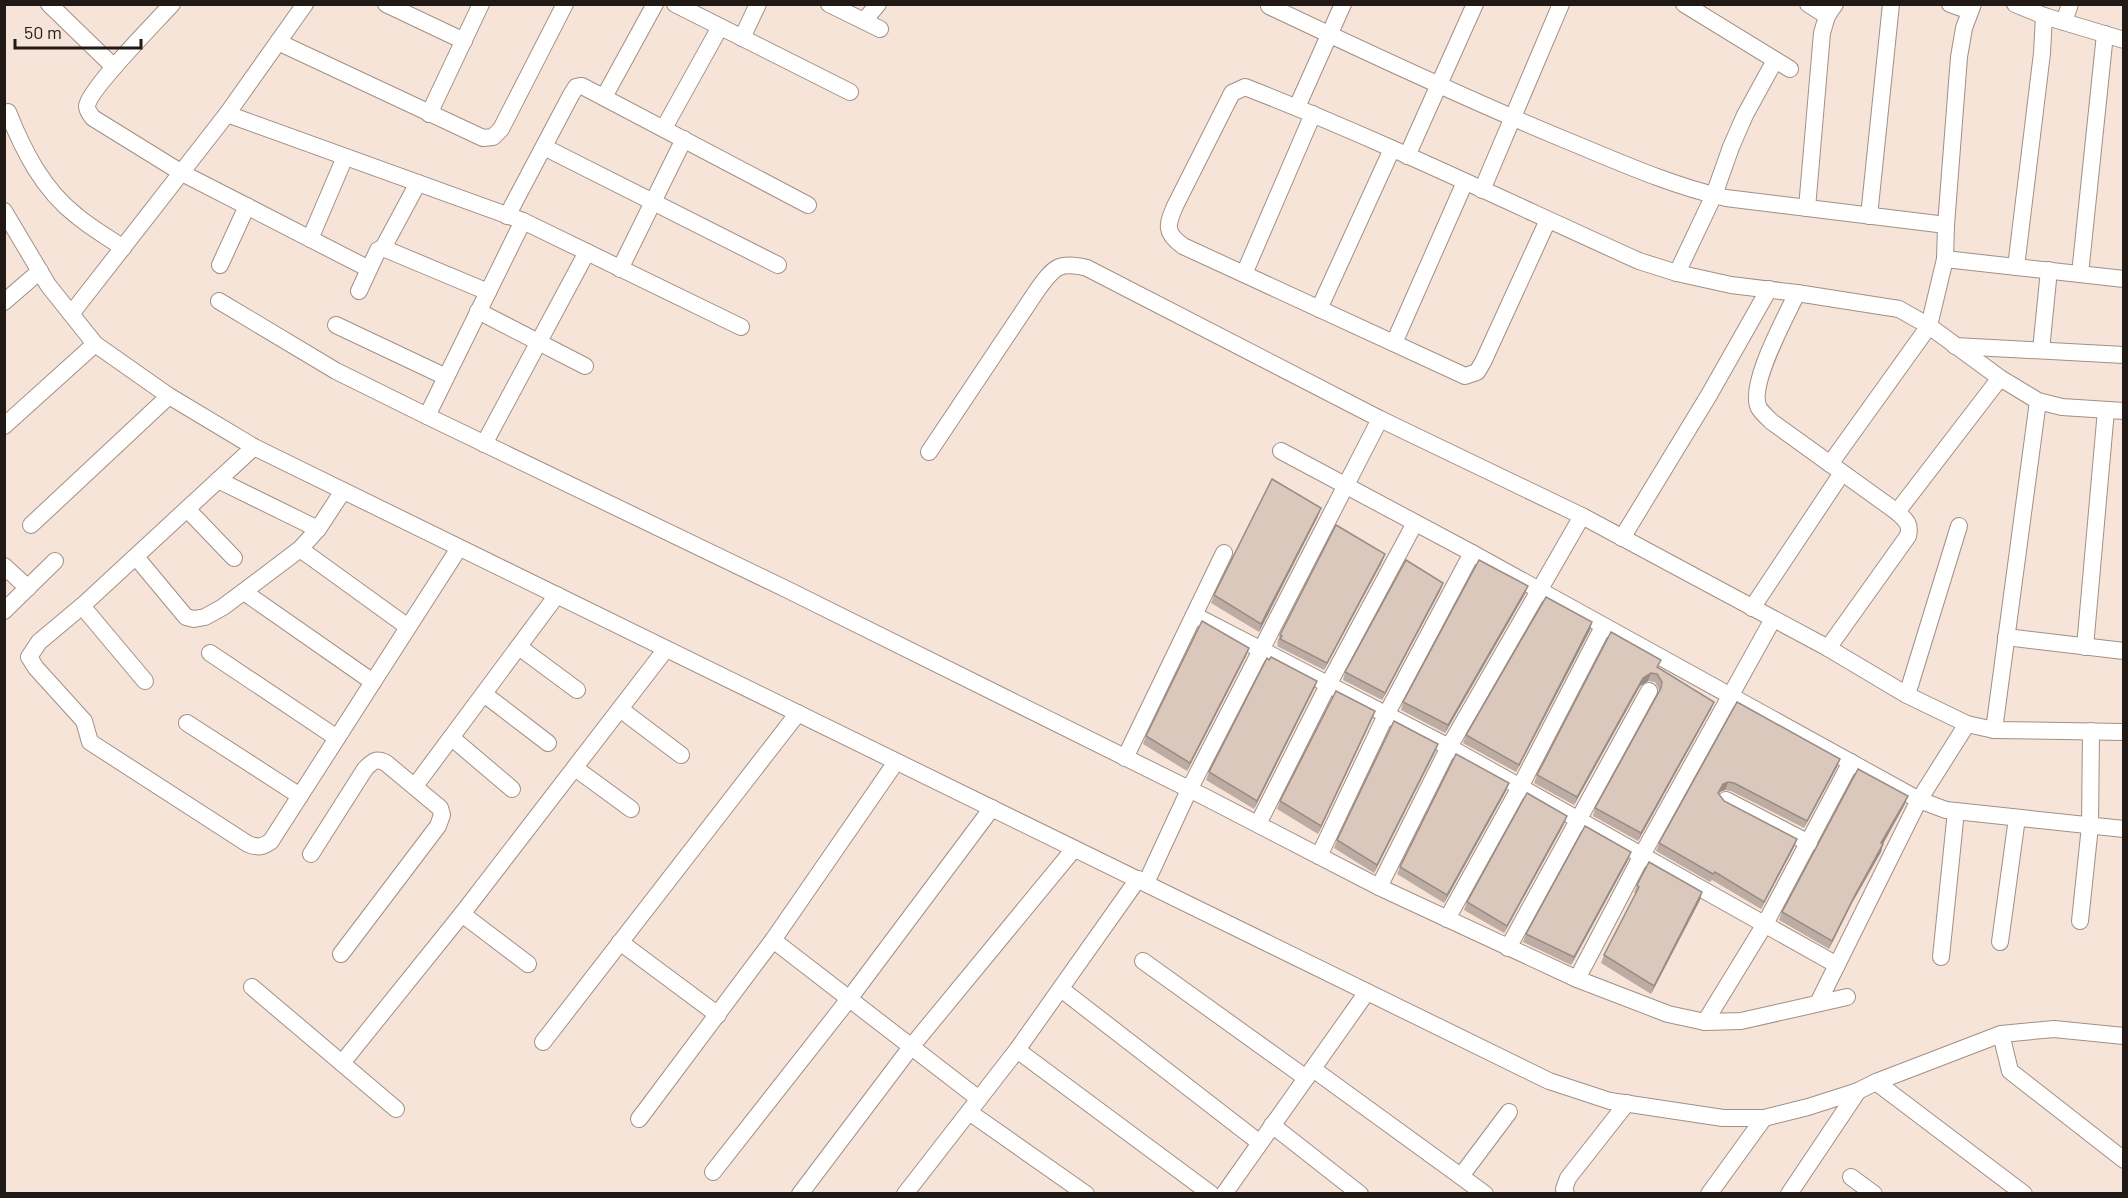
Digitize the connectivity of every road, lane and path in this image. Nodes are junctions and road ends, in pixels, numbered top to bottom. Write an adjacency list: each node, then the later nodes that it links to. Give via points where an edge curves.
1 (49, 4): 36 (street)
2 (172, 4): 36 (street)
3 (305, 4): 34 (street)
4 (386, 4): 33 (street)
5 (481, 4): 33 (street)
6 (565, 4): 44 (street, via 501,129 493,137 483,138)
7 (655, 4): 40 (street)
8 (675, 4): 27 (street)
9 (758, 4): 31 (street)
10 (828, 4): 25 (street)
11 (878, 4): 25 (street)
12 (1343, 4): 29 (street)
13 (1475, 4): 38 (street)
14 (1561, 4): 46 (street)
15 (1684, 4): 35 (street)
16 (1808, 4): 23 (street)
17 (1891, 4): 62 (street)
18 (1950, 4): 22 (street)
19 (2015, 4): 24 (street)
20 (2070, 4): 26 (street)
21 (1269, 6): 29 (street)
22 (1971, 8): 65 (street, via 1959,57)
23 (1831, 10): 60 (street, via 1822,33)
24 (2044, 16): 26 (street); 73 (street)
25 (864, 21): 28 (street)
26 (2064, 22): 30 (street)
27 (720, 27): 31 (street); 47 (street)
28 (880, 29)
29 (1328, 34): 38 (street); 41 (street)
30 (2105, 34): 32 (street); 80 (street)
31 (742, 38): 39 (street)
32 (2124, 40)
33 (464, 41): 44 (street)
34 (278, 42): 43 (street); 44 (street)
35 (1774, 62): 37 (street); 56 (street, via 1741,126)
36 (114, 67): 52 (street, via 91,96 88,112)
37 (1790, 69)
38 (1438, 86): 46 (street); 50 (street)
39 (850, 92)
40 (604, 96): 47 (street); 49 (street, via 576,87)
41 (1297, 107): 45 (street); 79 (street, via 1245,87 1232,93 1169,221 1168,231 1173,239)
42 (8, 112): 67 (street, via 23,149 61,201)
43 (227, 114): 51 (street); 52 (street)
44 (429, 114)
45 (1313, 114): 50 (street); 79 (street)
46 (1512, 118): 55 (street); 56 (street, via 1631,167)
47 (664, 128): 48 (street)
48 (684, 139): 57 (street); 58 (street)
49 (544, 147): 57 (street); 63 (street)
50 (1400, 152): 53 (street); 88 (street)
51 (345, 157): 54 (street); 66 (street)
52 (182, 172): 59 (street); 67 (street)
53 (1465, 182): 55 (street); 95 (street)
54 (418, 183): 63 (street); 68 (street)
55 (1482, 190): 64 (street)
56 (1714, 195): 60 (street); 78 (street)
57 (653, 202): 72 (street); 74 (street)
58 (808, 205)
59 (247, 206): 66 (street); 71 (street)
60 (1807, 208): 62 (street)
61 (4, 211): 77 (street)
62 (1869, 216): 65 (street)
63 (515, 219): 69 (street); 84 (street)
64 (1548, 220): 78 (street, via 1639,261); 95 (street, via 1477,372 1465,376)
65 (1946, 225): 70 (street)
66 (310, 239): 75 (street)
67 (123, 248): 90 (street)
68 (383, 248): 75 (street, via 378,250); 84 (street)
69 (587, 252): 74 (street); 94 (street)
70 (1945, 259): 73 (street); 92 (street)
71 (220, 265)
72 (778, 265)
73 (2016, 267): 76 (street)
74 (620, 268): 93 (street)
75 (369, 269): 83 (street)
76 (2049, 270): 80 (street); 98 (street)
77 (40, 271): 86 (street); 90 (street)
78 (1677, 273): 82 (street)
79 (1244, 274): 88 (street)
80 (2080, 274): 81 (street)
81 (2124, 279)
82 (1769, 289): 85 (street); 125 (street)
83 (359, 291)
84 (488, 292): 89 (street)
85 (1797, 293): 92 (street, via 1899,309); 114 (street, via 1759,381 1759,407 1772,422)
86 (4, 302)
87 (219, 302): 107 (street, via 336,371)
88 (1319, 309): 95 (street)
89 (478, 311): 94 (street); 101 (street)
90 (71, 314): 96 (street)
91 (336, 325): 101 (street)
92 (1929, 326): 97 (street); 114 (street)
93 (741, 327)
94 (538, 343): 100 (street); 110 (street)
95 (1394, 343)
96 (95, 344): 103 (street); 109 (street)
97 (1955, 346): 98 (street); 102 (street)
98 (2041, 350): 99 (street)
99 (2124, 355)
100 (585, 366)
101 (446, 377): 107 (street)
102 (2001, 378): 104 (street); 119 (street)
103 (169, 396): 111 (street); 122 (street)
104 (2038, 401): 105 (street); 145 (street)
105 (2106, 410): 106 (street); 146 (street)
106 (2124, 411)
107 (427, 416): 110 (street)
108 (1380, 419): 113 (street, via 1087,268 1069,263 1052,269); 116 (street); 120 (street)
109 (4, 426)
110 (484, 444): 174 (street)
111 (254, 447): 115 (street); 117 (street)
112 (1281, 451): 116 (street)
113 (929, 452)
114 (1836, 469): 119 (street); 139 (street)
115 (218, 480): 118 (street); 124 (street)
116 (1347, 486): 121 (street); 150 (street)
117 (343, 491): 124 (street); 126 (street)
118 (187, 509): 130 (street); 131 (street)
119 (1897, 512): 148 (street, via 1908,520 1908,536)
120 (1582, 516): 125 (street); 136 (street)
121 (1415, 523): 129 (street); 155 (street)
122 (31, 525)
123 (1959, 526): 159 (street)
124 (318, 529): 127 (street)
125 (1622, 538): 139 (street)
126 (459, 548): 137 (street); 143 (street)
127 (300, 549): 135 (street); 143 (street)
128 (1224, 553): 141 (street)
129 (1472, 553): 136 (street); 163 (street)
130 (136, 556): 135 (street, via 186,616 194,619 205,617); 138 (street)
131 (234, 558)
132 (55, 561): 134 (street)
133 (4, 566): 134 (street)
134 (28, 588): 140 (street)
135 (244, 592): 154 (street)
136 (1540, 592): 144 (street); 172 (street)
137 (557, 595): 147 (street); 149 (street)
138 (82, 606): 153 (street); 182 (street, via 39,642 29,657 84,721 90,742 256,848 271,841)
139 (1752, 608): 142 (street)
140 (4, 611)
141 (1194, 615): 150 (street); 174 (street)
142 (1773, 619): 148 (street); 160 (street)
143 (408, 627): 154 (street)
144 (1603, 627): 160 (street); 179 (street)
145 (2006, 637): 146 (street); 166 (street)
146 (2085, 646): 151 (street)
147 (519, 647): 156 (street); 158 (street)
148 (1828, 648): 159 (street)
149 (666, 649): 161 (street); 162 (street)
150 (1261, 651): 155 (street); 181 (street)
151 (2124, 651)
152 (210, 653): 169 (street)
153 (146, 681)
154 (373, 682): 169 (street)
155 (1328, 685): 163 (street); 190 (street)
156 (577, 690)
157 (1649, 691): 189 (street)
158 (484, 694): 170 (street); 171 (street)
159 (1907, 695): 165 (street)
160 (1731, 697): 176 (street); 196 (street)
161 (621, 709): 173 (street); 177 (street)
162 (798, 713): 175 (street); 205 (street)
163 (1386, 714): 172 (street); 197 (street)
164 (187, 723): 182 (street)
165 (1967, 724): 166 (street); 184 (street)
166 (1994, 730): 167 (street)
167 (2091, 731): 168 (street); 191 (street)
168 (2124, 732)
169 (337, 738): 182 (street)
170 (452, 738): 178 (street); 180 (street)
171 (548, 743)
172 (1449, 747): 179 (street); 199 (street)
173 (681, 754)
174 (1125, 758): 181 (street)
175 (896, 762): 185 (street); 204 (street)
176 (1851, 762): 184 (street); 193 (street)
177 (575, 768): 186 (street); 200 (street)
178 (416, 786): 195 (street, via 386,763 372,761); 208 (street, via 440,808 438,826)
179 (1520, 787): 189 (street); 201 (street)
180 (512, 789)
181 (1189, 790): 190 (street); 198 (street)
182 (300, 796)
183 (1726, 800): 193 (street)
184 (1919, 800): 187 (street); 212 (street)
185 (992, 808): 194 (street); 218 (street)
186 (631, 809)
187 (1956, 812): 188 (street); 209 (street)
188 (2017, 818): 191 (street); 206 (street)
189 (1578, 819): 196 (street); 207 (street)
190 (1258, 824): 197 (street)
191 (2090, 826): 192 (street); 202 (street)
192 (2124, 829)
193 (1809, 843): 203 (street)
194 (1074, 849): 198 (street); 225 (street)
195 (311, 854)
196 (1642, 855): 203 (street); 213 (street)
197 (1319, 856): 199 (street)
198 (1142, 881): 215 (street); 216 (street)
199 (1379, 887): 201 (street)
200 (462, 914): 211 (street); 227 (street)
201 (1447, 919): 207 (street)
202 (2080, 921)
203 (1765, 924): 212 (street); 221 (street)
204 (773, 940): 218 (street); 220 (street)
205 (620, 942): 220 (street); 224 (street)
206 (2000, 942)
207 (1508, 948): 213 (street)
208 (341, 954)
209 (1941, 957)
210 (1143, 960): 228 (street)
211 (528, 964)
212 (1837, 965): 219 (street)
213 (1577, 979): 221 (street, via 1668,1014)
214 (252, 987): 227 (street)
215 (1060, 989): 226 (street); 238 (street)
216 (1368, 992): 228 (street); 231 (street, via 1549,1081)
217 (1847, 998): 219 (street)
218 (849, 999): 225 (street); 240 (street)
219 (1818, 1003): 221 (street, via 1741,1021)
220 (718, 1015): 236 (street)
221 (1704, 1022)
222 (2001, 1034): 223 (street, via 2054,1029); 229 (street); 239 (street, via 2010,1071)
223 (2124, 1036)
224 (543, 1042)
225 (911, 1047): 232 (street); 243 (street)
226 (1017, 1050): 232 (street); 246 (street)
227 (342, 1063): 233 (street)
228 (1309, 1074): 237 (street); 241 (street)
229 (1876, 1082): 230 (street); 254 (street)
230 (1858, 1090): 235 (street); 252 (street)
231 (1627, 1103): 235 (street, via 1723,1118); 250 (street, via 1568,1178)
232 (974, 1105): 244 (street); 245 (street)
233 (396, 1109)
234 (1509, 1112): 241 (street)
235 (1764, 1118): 251 (street)
236 (639, 1119)
237 (1272, 1125): 238 (street); 248 (street)
238 (1260, 1143): 247 (street)
239 (2124, 1160)
240 (713, 1172)
241 (1461, 1176): 249 (street)
242 (1851, 1177): 253 (street)
243 (800, 1194)
244 (905, 1194)
245 (1086, 1194)
246 (1211, 1194)
247 (1224, 1194)
248 (1360, 1194)
249 (1485, 1194)
250 (1566, 1194)
251 (1709, 1194)
252 (1789, 1194)
253 (1874, 1194)
254 (2024, 1194)

